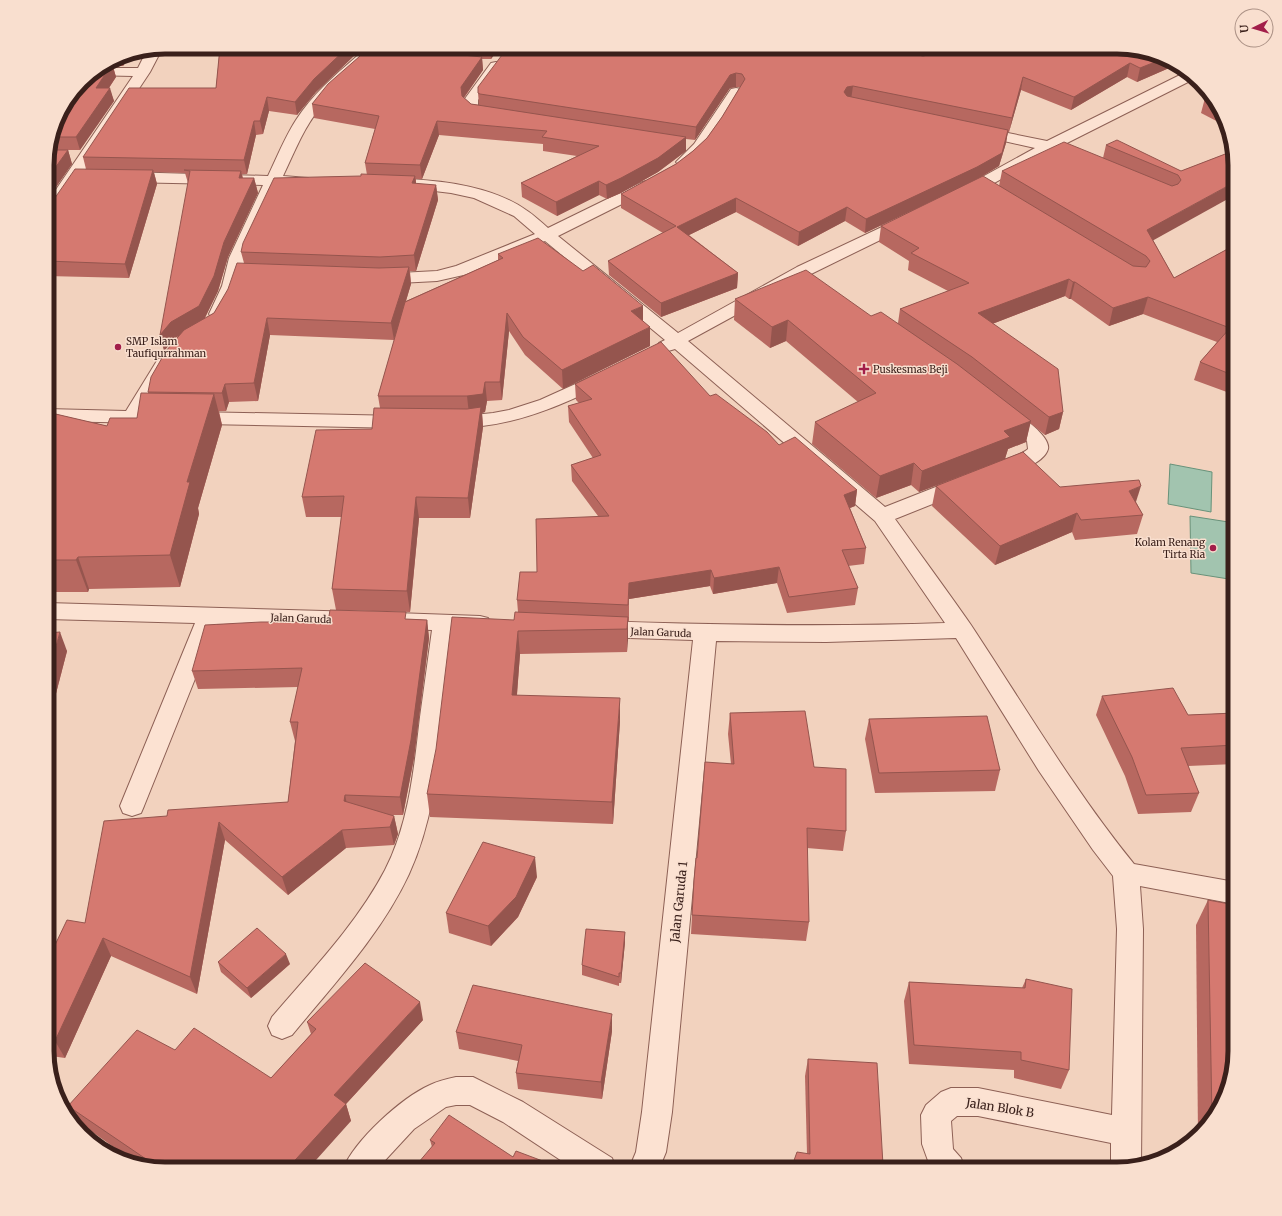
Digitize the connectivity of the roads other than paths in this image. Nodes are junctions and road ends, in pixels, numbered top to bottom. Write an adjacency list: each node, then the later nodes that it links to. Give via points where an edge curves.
1 (365, 54): 15 (street, via 306,113)
2 (504, 54): 8 (street, via 489,66 471,100 470,108 477,113)
3 (152, 55): 5 (street)
4 (105, 72): 5 (street)
5 (143, 72): 13 (street)
6 (1186, 78): 10 (street)
7 (736, 92): 21 (street, via 693,145 688,160 636,192)
8 (507, 118)
9 (966, 129): 10 (street)
10 (1050, 146): 11 (street); 18 (street, via 988,189)
11 (1070, 155)
12 (71, 157): 13 (street)
13 (87, 157): 19 (street, via 81,176)
14 (111, 176): 15 (street)
15 (273, 181): 16 (street); 23 (street, via 237,258 236,266 241,274 228,292)
16 (319, 182)
17 (394, 183): 21 (street, via 438,186 481,194 520,213)
18 (952, 199)
19 (54, 206)
20 (924, 213): 24 (street, via 810,276)
21 (546, 235): 22 (street, via 437,276); 24 (street)
22 (367, 278)
23 (211, 326)
24 (677, 341): 26 (street); 31 (street)
25 (177, 349): 30 (street, via 162,366)
26 (650, 354)
27 (616, 371): 30 (street, via 562,398 533,409 508,417 470,422)
28 (992, 404): 31 (street, via 1038,441 1039,446 1035,455)
29 (54, 415): 30 (street)
30 (132, 417)
31 (882, 516): 37 (street)
32 (54, 612): 33 (street, Jalan Garuda)
33 (209, 615): 34 (street, Jalan Garuda); 39 (street)
34 (444, 622): 35 (street, Jalan Garuda); 42 (street, via 420,802 407,846 383,897)
35 (500, 625)
36 (579, 628): 38 (street, Jalan Garuda)
37 (962, 630): 38 (street, Jalan Garuda); 40 (street, via 1048,764 1102,843)
38 (706, 634): 46 (street, Jalan Garuda 1, via 657,1112 651,1152)
39 (132, 806)
40 (1126, 873): 41 (street); 43 (street, via 1130,929)
41 (1228, 892)
42 (282, 1026)
43 (1126, 1132): 47 (street, Jalan Blok B, via 978,1102 951,1102 936,1115 936,1148); 48 (street)
44 (364, 1162): 45 (street, via 404,1119 439,1094 456,1091 473,1091 513,1112)
45 (590, 1162)
46 (647, 1162)
47 (943, 1162)
48 (1126, 1162)

